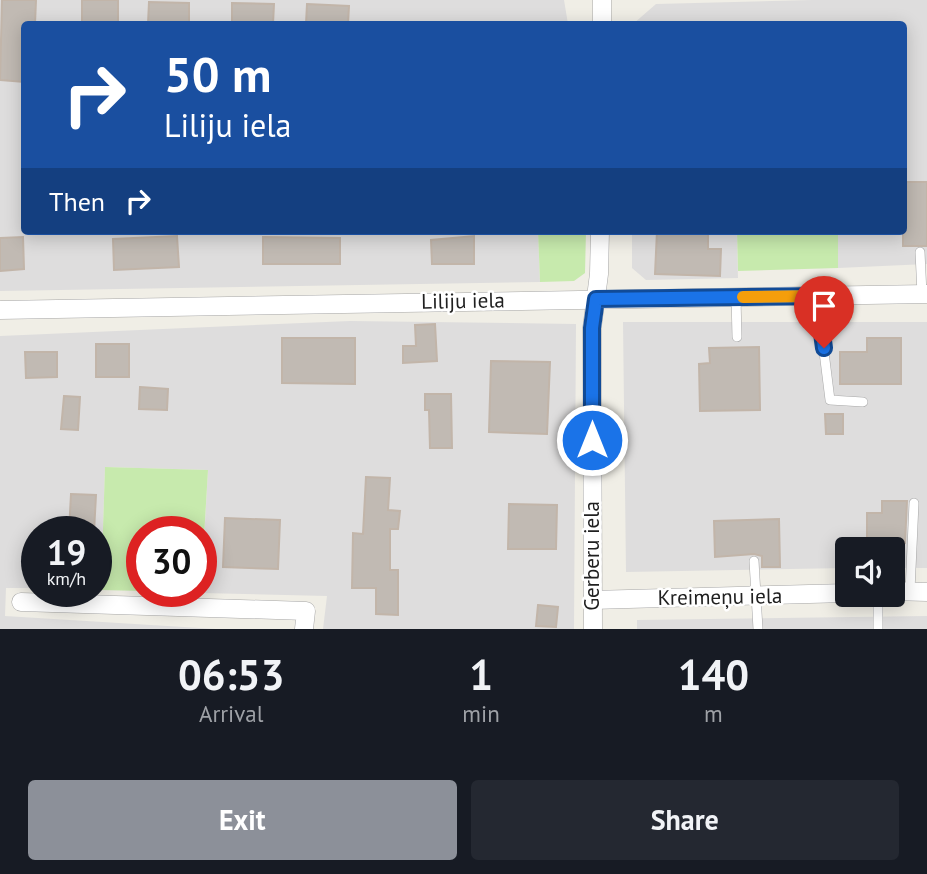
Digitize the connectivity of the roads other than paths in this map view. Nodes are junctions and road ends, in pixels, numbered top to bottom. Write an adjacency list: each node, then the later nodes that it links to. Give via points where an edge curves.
1 (602, 0): 2 (street)
2 (602, 21)
3 (600, 235): 8 (street, Gerberu iela)
4 (920, 252): 5 (lane)
5 (924, 294): 6 (street, Liliju iela)
6 (817, 296): 7 (street, Liliju iela); 11 (lane, via 830,400)
7 (736, 297): 8 (street, Liliju iela); 10 (lane)
8 (596, 299): 9 (street, Liliju iela); 17 (street, Gerberu iela, via 592,328)
9 (0, 310)
10 (737, 337)
11 (863, 402)
12 (914, 503): 14 (lane)
13 (754, 561): 16 (lane)
14 (910, 592)
15 (835, 594): 16 (street, Kreimeņu iela)
16 (755, 597): 17 (street, Kreimeņu iela); 22 (lane)
17 (592, 600): 21 (street, Gerberu iela)
18 (100, 607): 20 (street)
19 (878, 607): 23 (lane)
20 (305, 620)
21 (593, 629)
22 (758, 629)
23 (878, 629)

